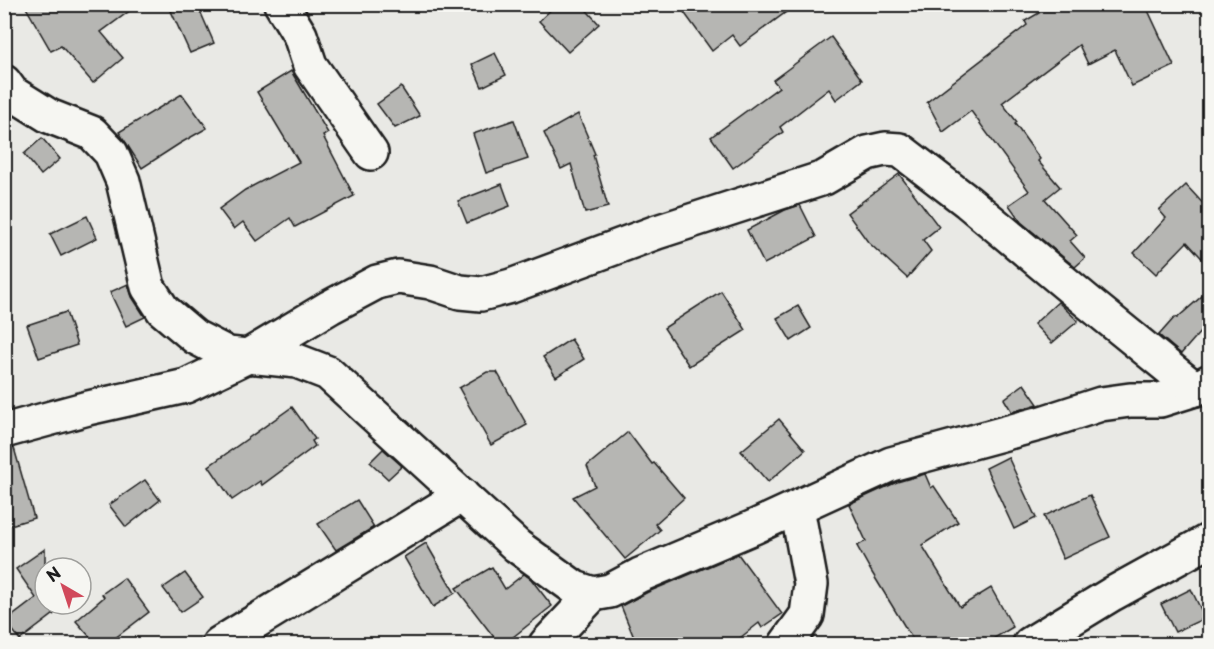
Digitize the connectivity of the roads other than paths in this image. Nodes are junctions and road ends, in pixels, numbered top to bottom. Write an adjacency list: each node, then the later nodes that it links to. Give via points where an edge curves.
1 (281, 4): 3 (street, via 300,35 310,65)
2 (4, 82): 4 (street, via 12,93 49,116 92,133 111,153 123,182 148,287 163,310 195,337 228,354)
3 (371, 153)
4 (248, 356): 5 (street, via 377,282 398,278 481,294 824,178 867,153 885,149 900,150 1088,302); 6 (street, via 186,386); 7 (street, via 297,361 328,373)
5 (1202, 385): 8 (street, via 1160,400 1101,404 891,464)
6 (4, 431)
7 (462, 495): 10 (street, via 517,546 575,588); 11 (street)
8 (797, 508): 10 (street, via 610,591); 13 (street, via 811,584 807,615)
9 (1209, 540): 14 (street)
10 (593, 594): 12 (street)
11 (219, 645)
12 (546, 645)
13 (786, 645)
14 (1030, 645)

